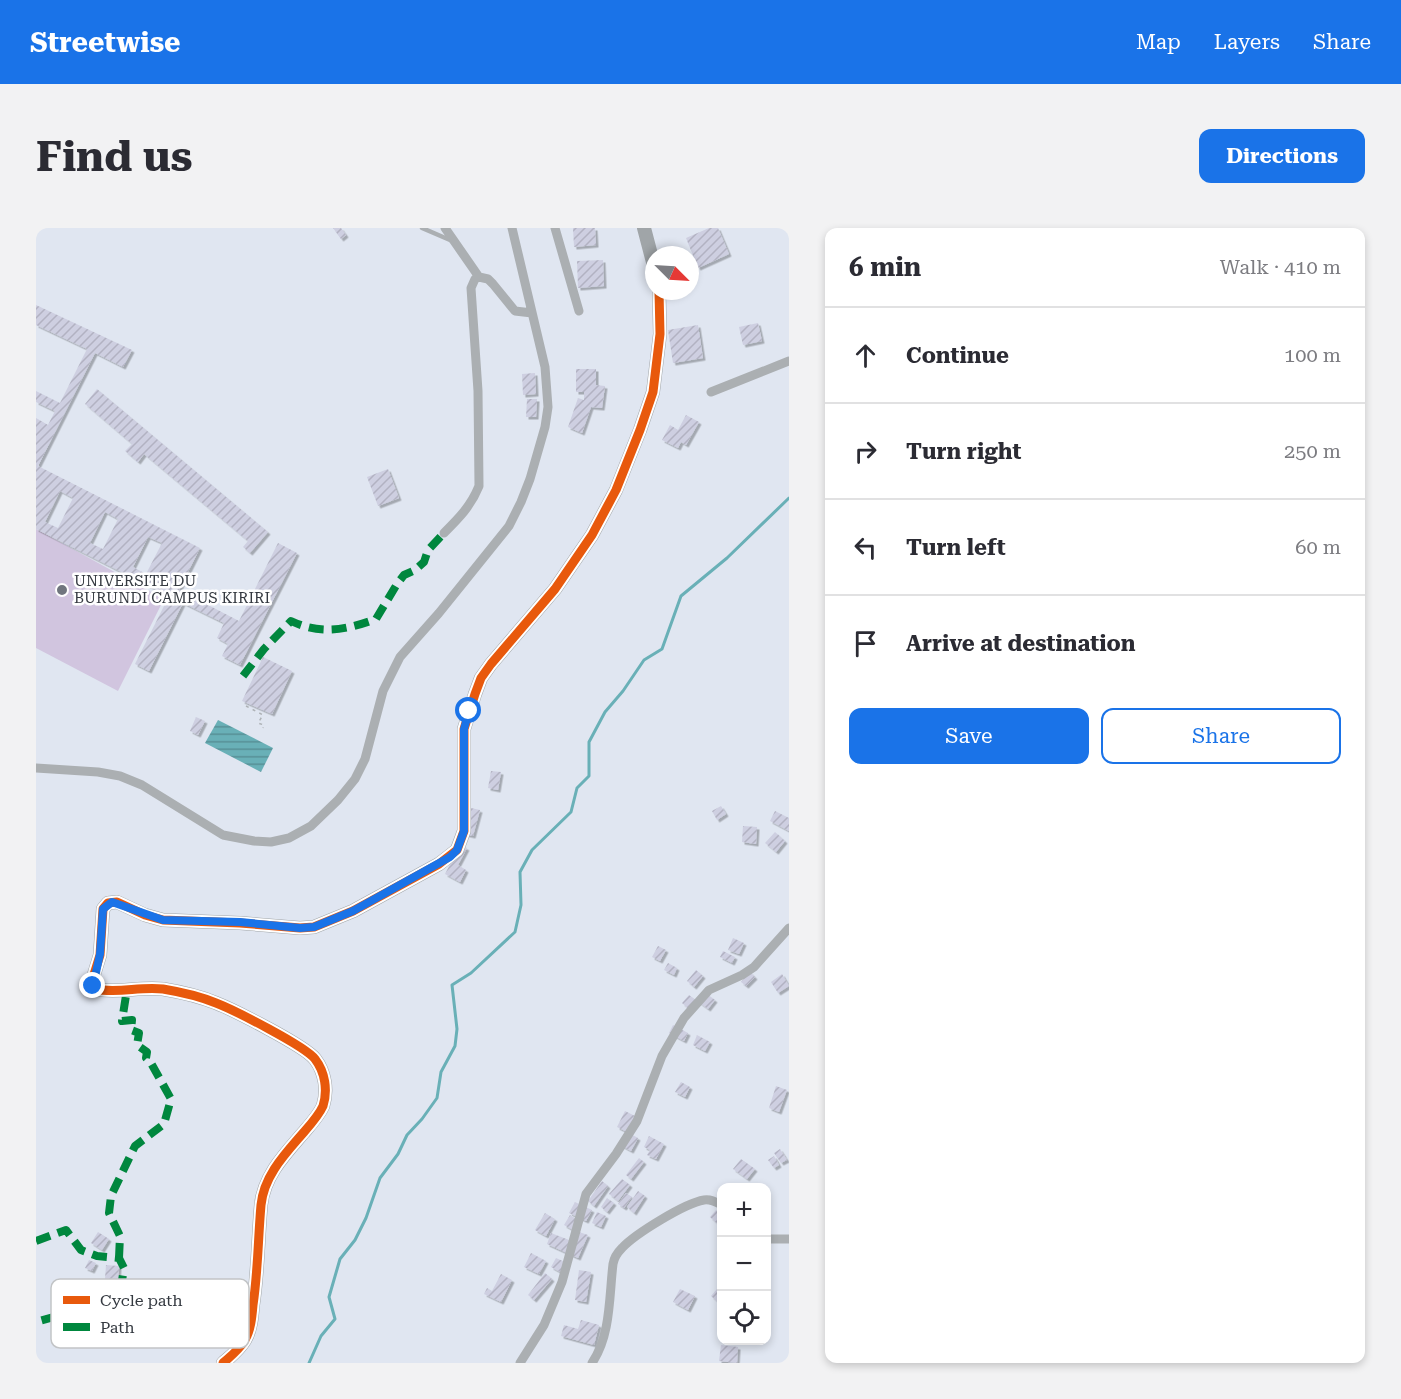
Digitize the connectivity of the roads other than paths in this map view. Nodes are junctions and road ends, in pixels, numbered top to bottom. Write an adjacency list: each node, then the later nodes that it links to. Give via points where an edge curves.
1 (422, 228): 6 (lane)
2 (445, 228): 6 (street)
3 (512, 228): 11 (street)
4 (555, 228): 10 (street)
5 (644, 228): 7 (street)
6 (455, 242): 8 (street)
7 (649, 246)
8 (479, 277): 11 (street, via 494,284 515,311); 14 (street, via 471,288 479,486 465,513)
9 (658, 300): 20 (street, via 660,334 653,392 616,490 592,536 555,589 491,664 475,694 464,729 464,831 457,850 353,911 314,927 163,920 117,902 108,903 103,909 100,954 92,981 95,989 159,989 216,1003 297,1045 314,1057 321,1069 326,1094 322,1108 281,1158 265,1188)
10 (579, 311)
11 (532, 313): 15 (street, via 545,367 548,407 521,501 509,526 400,657 383,691 365,759 355,779 311,826 289,838 254,842 224,835 164,797 120,776)
12 (789, 361): 13 (street)
13 (711, 392)
14 (444, 533)
15 (36, 768)
16 (789, 928): 23 (street, via 754,967 709,990 684,1018 663,1056 637,1121 586,1194 562,1282 544,1325)
17 (717, 1203): 24 (street, via 703,1200 687,1206 630,1240 614,1257 606,1331)
18 (771, 1239): 19 (street)
19 (789, 1239)
20 (249, 1328)
21 (239, 1348): 22 (street)
22 (223, 1363)
23 (520, 1363)
24 (592, 1363)

